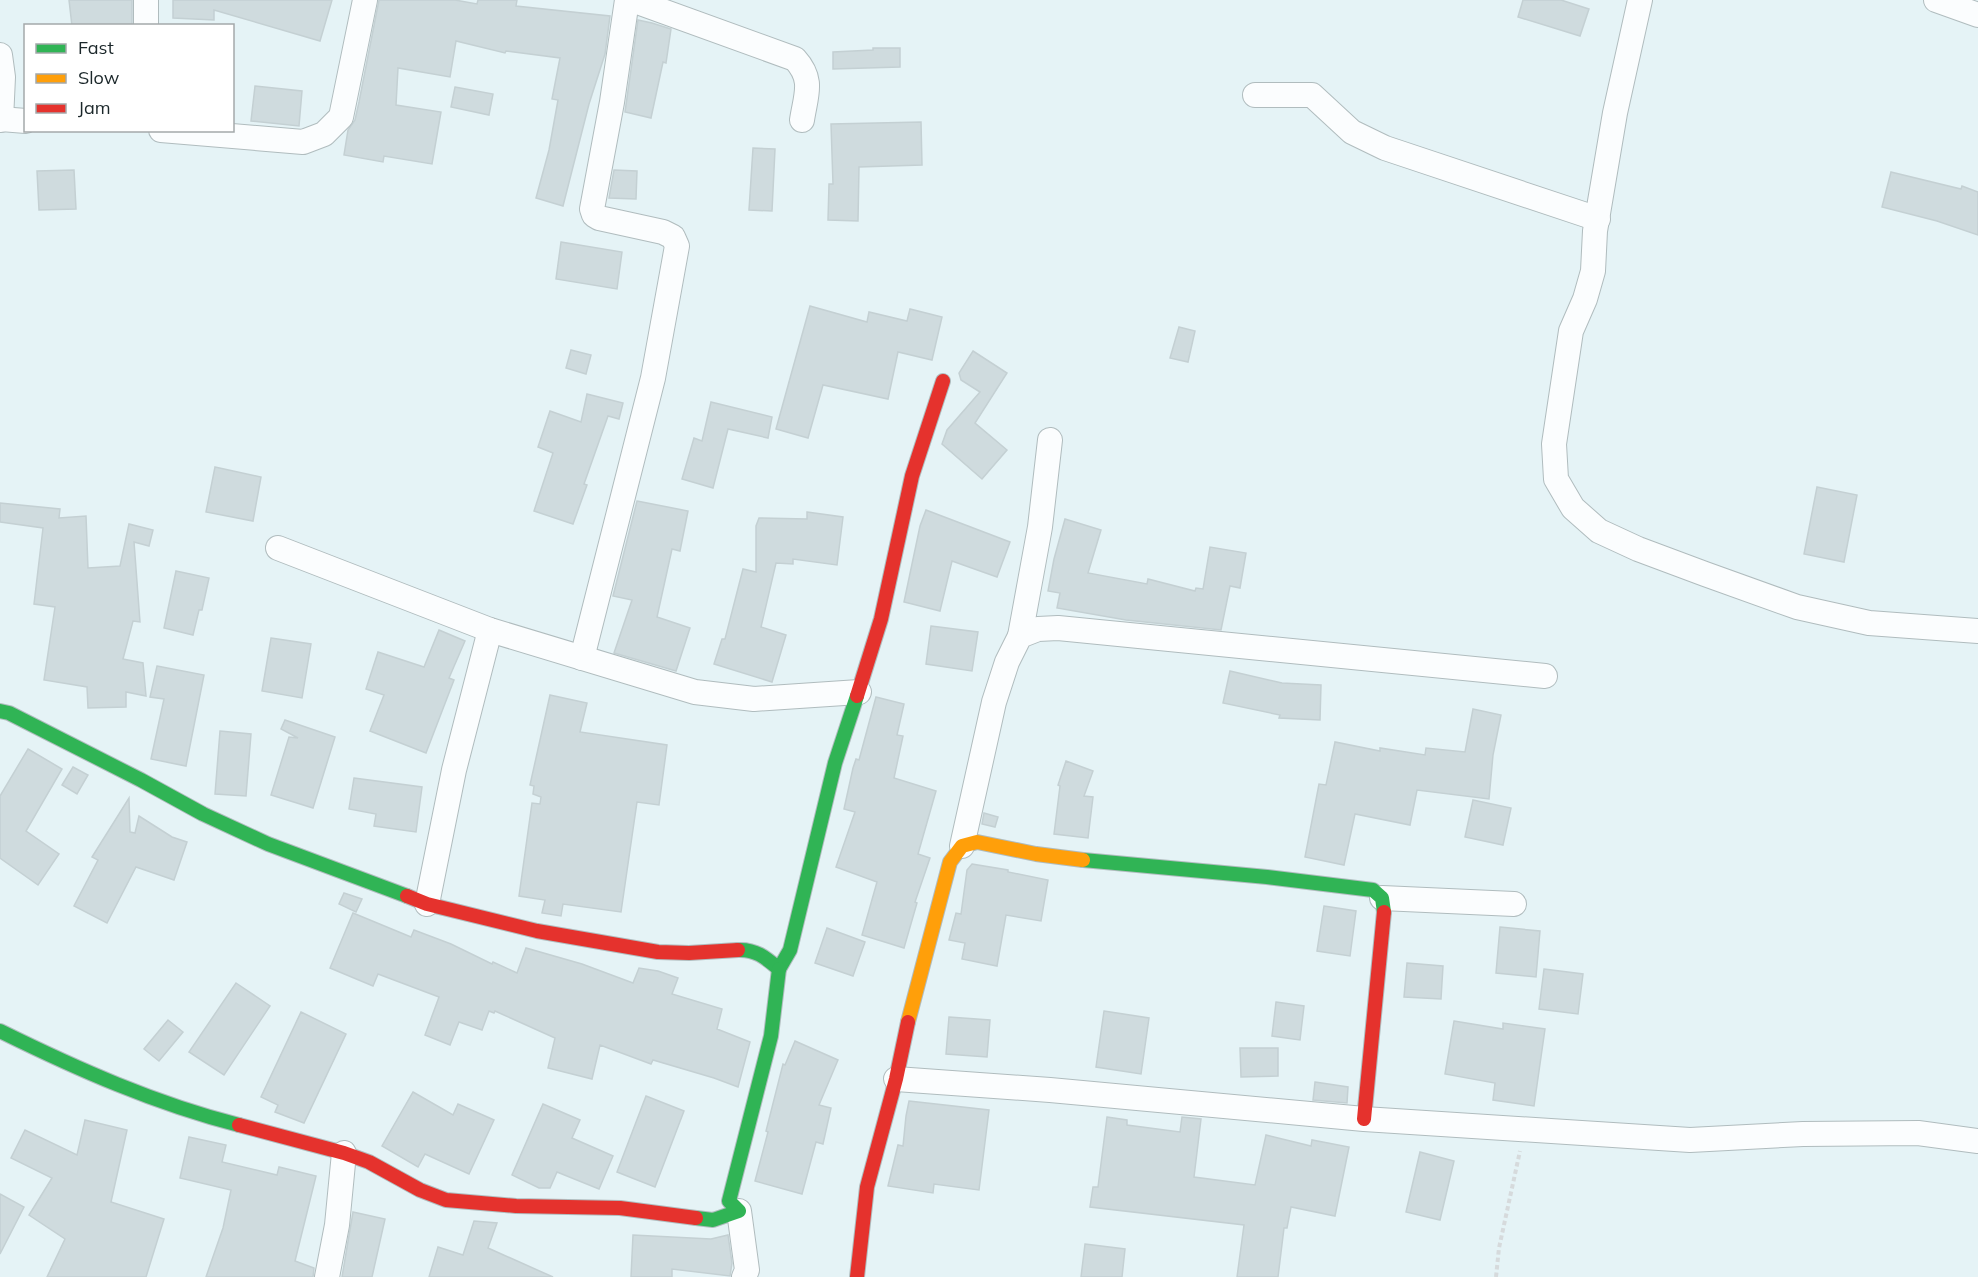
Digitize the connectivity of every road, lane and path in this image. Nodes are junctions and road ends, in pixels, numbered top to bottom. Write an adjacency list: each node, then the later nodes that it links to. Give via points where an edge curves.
1 (146, 0): 8 (street)
2 (365, 0): 14 (street, via 341,117 324,134 303,142)
3 (627, 0): 22 (street, via 592,209 599,218 663,232 673,237 677,246 653,378)
4 (632, 0): 12 (street, via 795,59 809,81)
5 (1640, 0): 15 (street, via 1615,113)
6 (1936, 0): 7 (street)
7 (1978, 15)
8 (146, 24)
9 (0, 55): 11 (street)
10 (1255, 95): 15 (street, via 1312,95 1352,132 1385,147)
11 (0, 119): 13 (street)
12 (802, 120)
13 (24, 121)
14 (185, 132)
15 (1598, 219): 20 (street, via 1593,271 1571,331 1554,444 1556,479 1572,508 1599,531 1638,549 1797,607 1869,623)
16 (943, 381): 24 (street, via 912,476 881,619)
17 (1050, 440): 21 (street, via 1041,527)
18 (278, 548): 19 (street)
19 (490, 630): 22 (street); 28 (street, via 454,770)
20 (1978, 631)
21 (1020, 636): 23 (street, via 1038,628 1059,628); 26 (street, via 994,702)
22 (582, 658): 24 (street, via 695,692 754,699)
23 (1545, 676)
24 (859, 692): 30 (street, via 835,763 796,931)
25 (0, 711): 28 (street, via 268,844)
26 (962, 846): 27 (street, via 977,842 1101,862 1373,890); 32 (street, via 950,862)
27 (1382, 898): 29 (street); 33 (street)
28 (427, 904): 30 (street, via 537,931 658,952 749,949)
29 (1514, 904)
30 (779, 969): 37 (street, via 771,1036 729,1201)
31 (0, 1031): 36 (street, via 69,1065 171,1104)
32 (896, 1079): 33 (street); 40 (street, via 867,1187)
33 (1364, 1119): 34 (street)
34 (1525, 1130): 35 (street, via 1690,1140 1918,1133); 41 (path)
35 (1978, 1141)
36 (344, 1153): 37 (street, via 446,1200 620,1208 713,1220); 38 (street)
37 (739, 1211): 39 (street, via 747,1270)
38 (327, 1277)
39 (744, 1277)
40 (857, 1277)
41 (1496, 1277)

